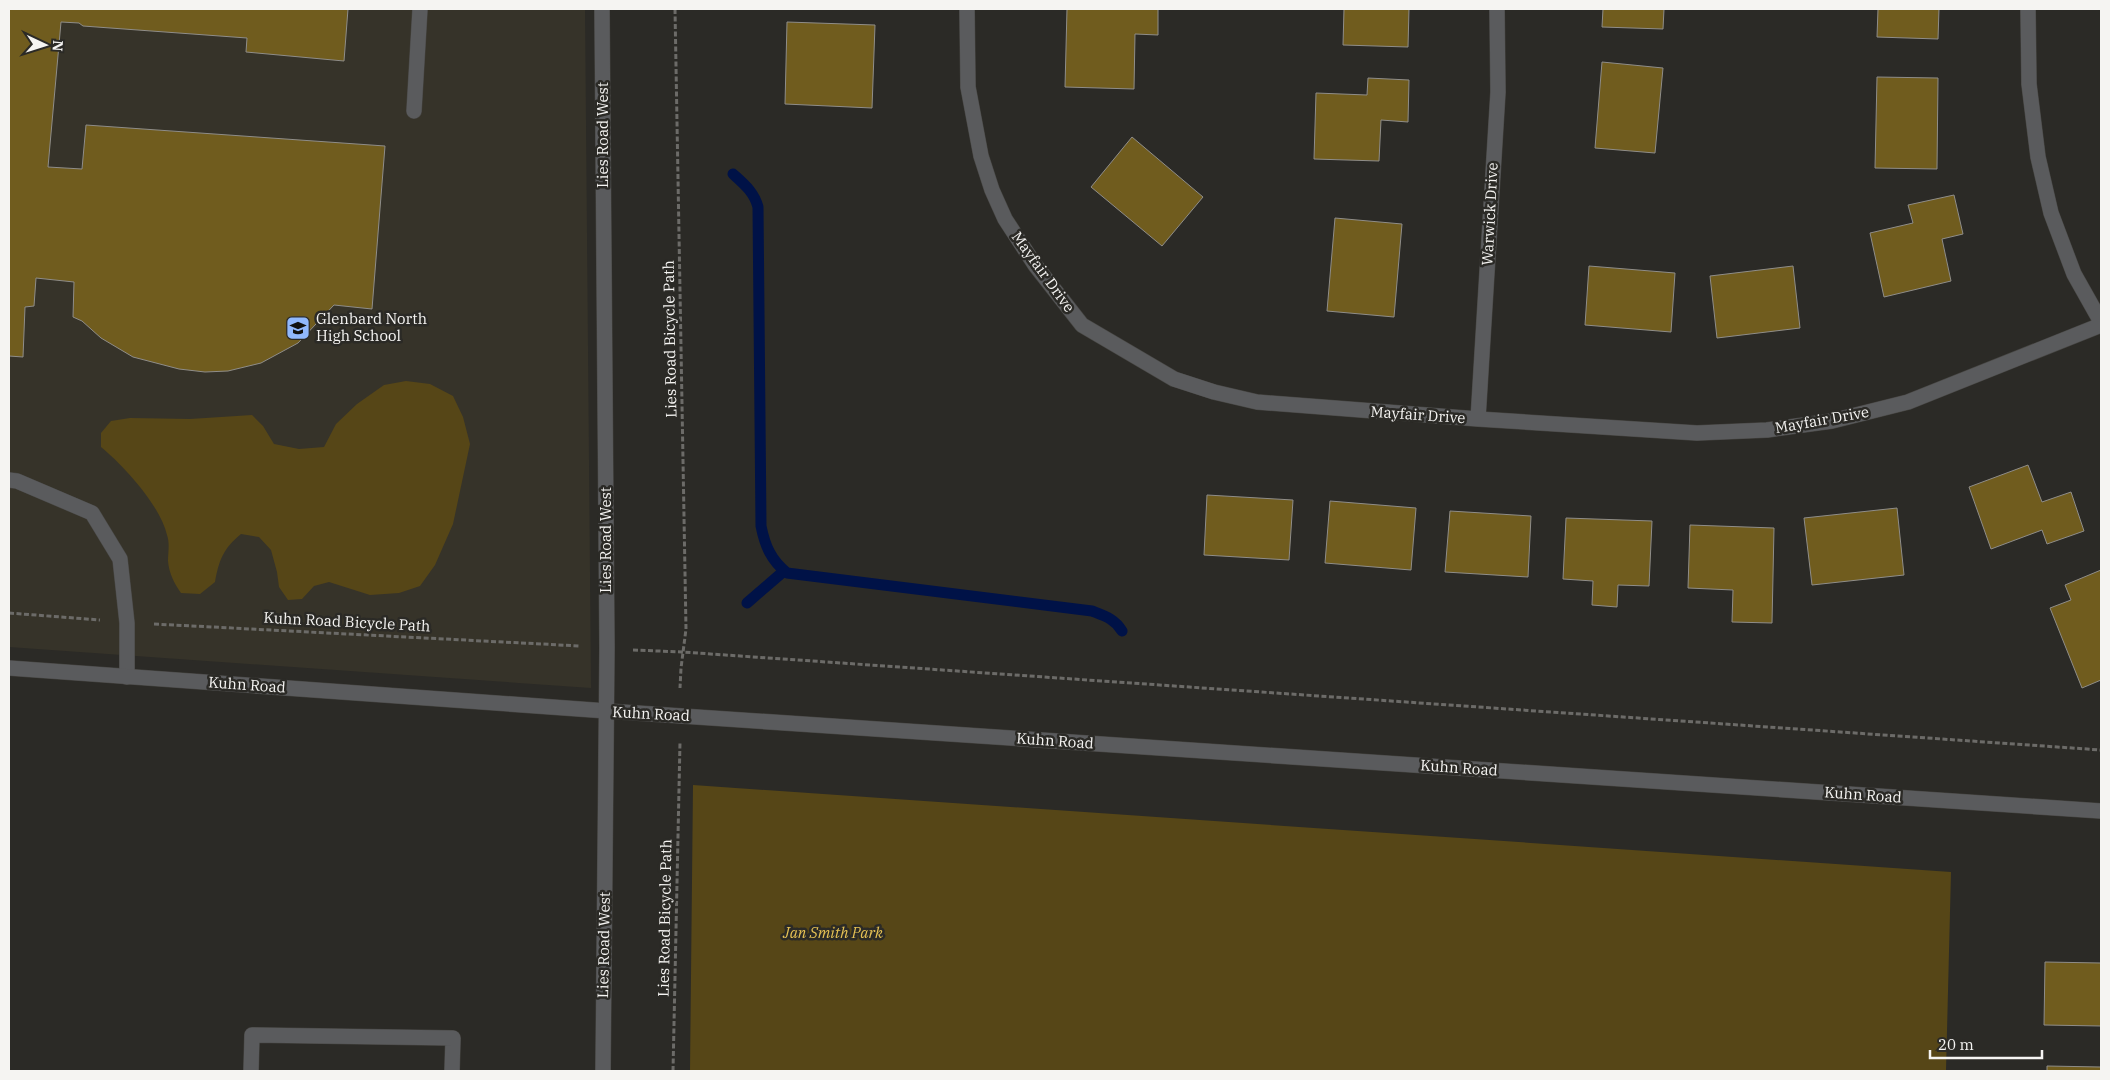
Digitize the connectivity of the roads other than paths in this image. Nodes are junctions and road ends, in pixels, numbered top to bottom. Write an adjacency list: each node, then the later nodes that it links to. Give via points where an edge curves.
1 (420, 9): 6 (street)
2 (602, 9): 12 (street, Lies Road West)
3 (967, 9): 8 (street, Mayfair Drive, via 968,87 981,156 992,190 1005,219 1035,265 1082,325 1174,379 1214,392 1257,402)
4 (1497, 9): 8 (street, Warwick Drive, via 1498,92)
5 (2028, 9): 7 (street, via 2029,84 2038,156 2049,203 2074,274)
6 (414, 111)
7 (2101, 323): 8 (street, Mayfair Drive, via 1908,402 1832,421 1768,430 1697,432)
8 (1478, 419)
9 (13, 481): 11 (street, via 92,513 120,560 127,623)
10 (9, 668): 11 (street, Kuhn Road)
11 (127, 677): 12 (street, Kuhn Road)
12 (607, 711): 13 (street, Kuhn Road); 16 (street, Lies Road West)
13 (2101, 810)
14 (251, 1071): 15 (street, via 252,1035 453,1038)
15 (452, 1071)
16 (602, 1071)

